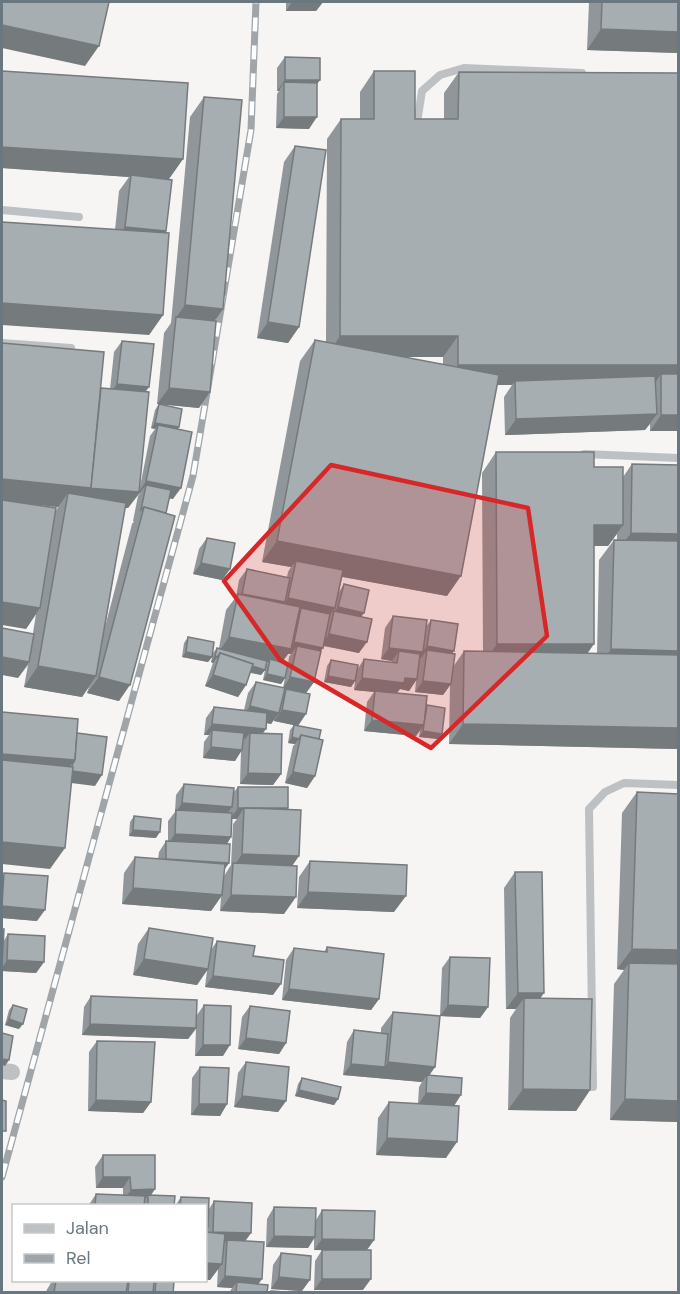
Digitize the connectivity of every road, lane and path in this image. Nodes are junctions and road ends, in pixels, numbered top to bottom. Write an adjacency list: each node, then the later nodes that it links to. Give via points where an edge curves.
1 (597, 73): 2 (lane, via 464,68 440,75 422,91)
2 (416, 132)
3 (2, 210): 4 (lane)
4 (79, 217)
5 (2, 343): 6 (lane)
6 (71, 348)
7 (577, 454): 8 (lane)
8 (678, 458)
9 (678, 784): 10 (lane, via 624,783 605,792 590,809)
10 (593, 1087)

